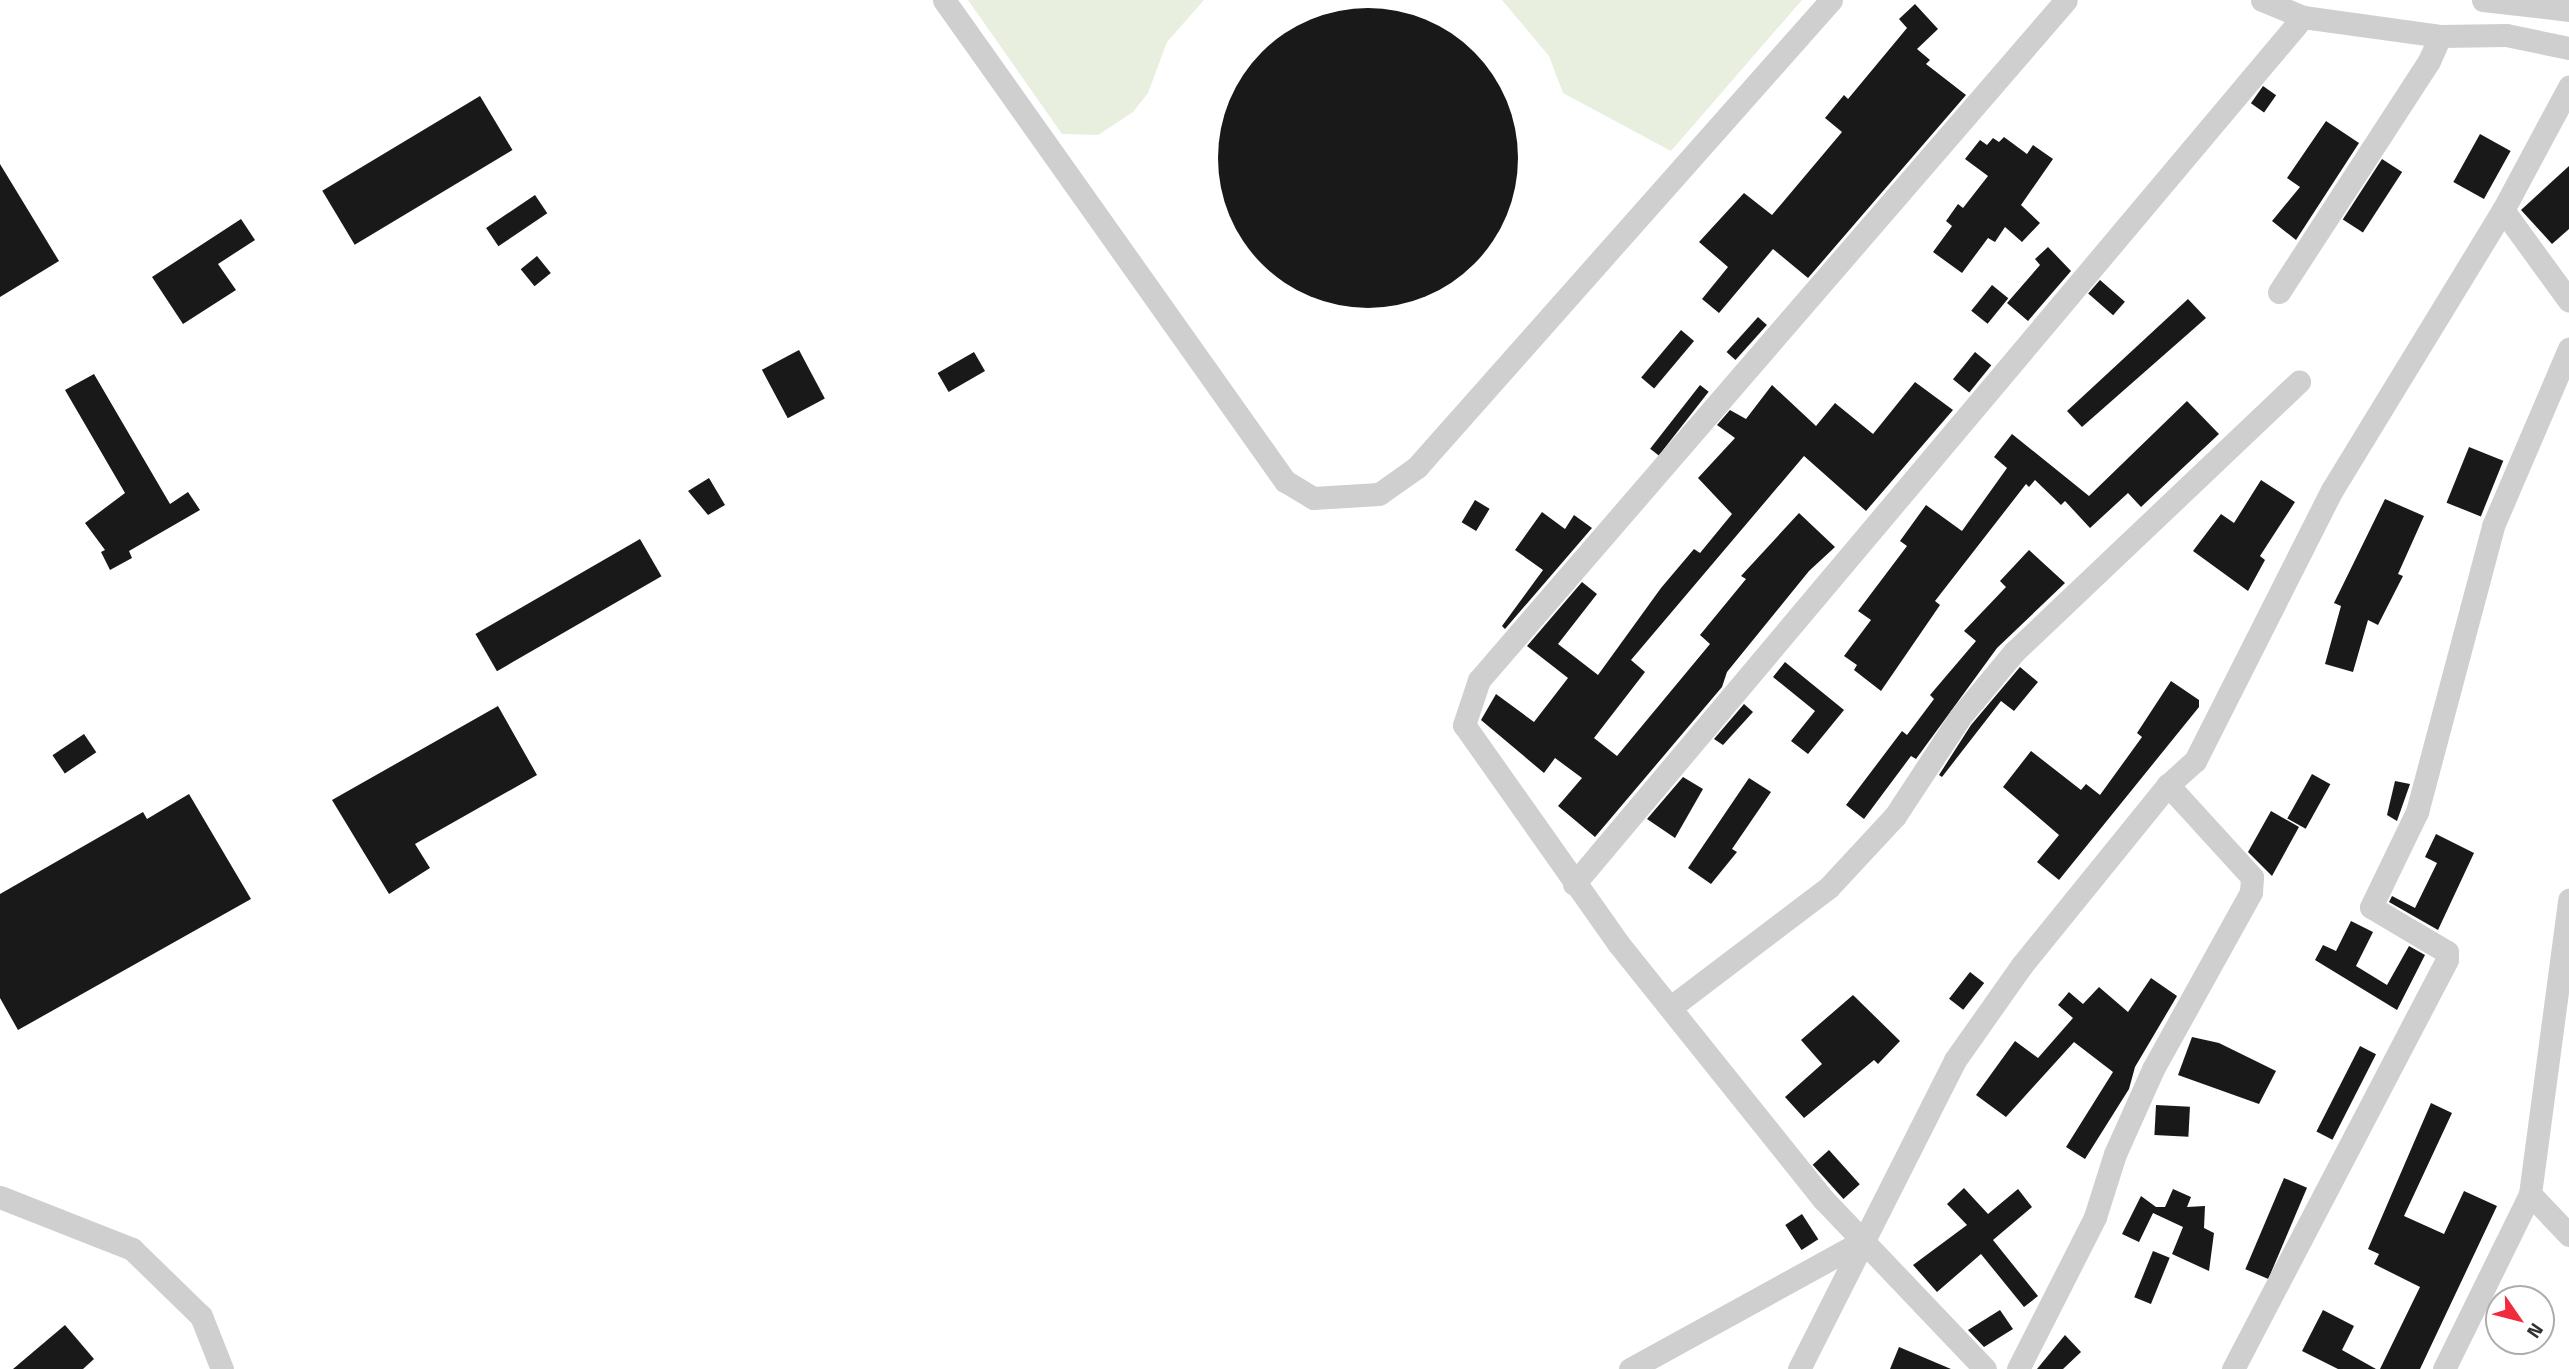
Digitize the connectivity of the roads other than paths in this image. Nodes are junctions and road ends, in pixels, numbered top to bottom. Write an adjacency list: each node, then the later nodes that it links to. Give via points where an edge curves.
1 (944, 0): 2 (street, via 1285,481 1313,498 1379,494 1417,467)
2 (1831, 0)
3 (2066, 0): 17 (street, via 1479,680 1464,724)
4 (2262, 0): 7 (street)
5 (2483, 0): 6 (street)
6 (2569, 10)
7 (2303, 17): 8 (street); 17 (street)
8 (2440, 36): 9 (street, via 2505,35); 12 (street, via 2429,61)
9 (2569, 48)
10 (2569, 87): 11 (street)
11 (2503, 210): 13 (street); 16 (street, via 2332,490 2195,761)
12 (2278, 292)
13 (2569, 301)
14 (2569, 349): 29 (street, via 2493,526 2417,812 2371,907 2447,952 2447,959)
15 (2299, 382): 19 (street, via 2014,652 1960,717 1895,816 1829,887)
16 (2168, 785): 23 (street, via 2021,965 1955,1060); 28 (street, via 2252,877 2251,892 2153,1069 2115,1154 2095,1217)
17 (1574, 884): 19 (street)
18 (2569, 900): 20 (street)
19 (1671, 1007): 23 (street)
20 (2530, 1194): 22 (street); 30 (street)
21 (0, 1197): 24 (street, via 132,1249 201,1316)
22 (2569, 1235)
23 (1861, 1241): 25 (street); 26 (street); 27 (street)
24 (222, 1369)
25 (1630, 1369)
26 (1798, 1369)
27 (1985, 1369)
28 (2018, 1369)
29 (2233, 1369)
30 (2444, 1369)

